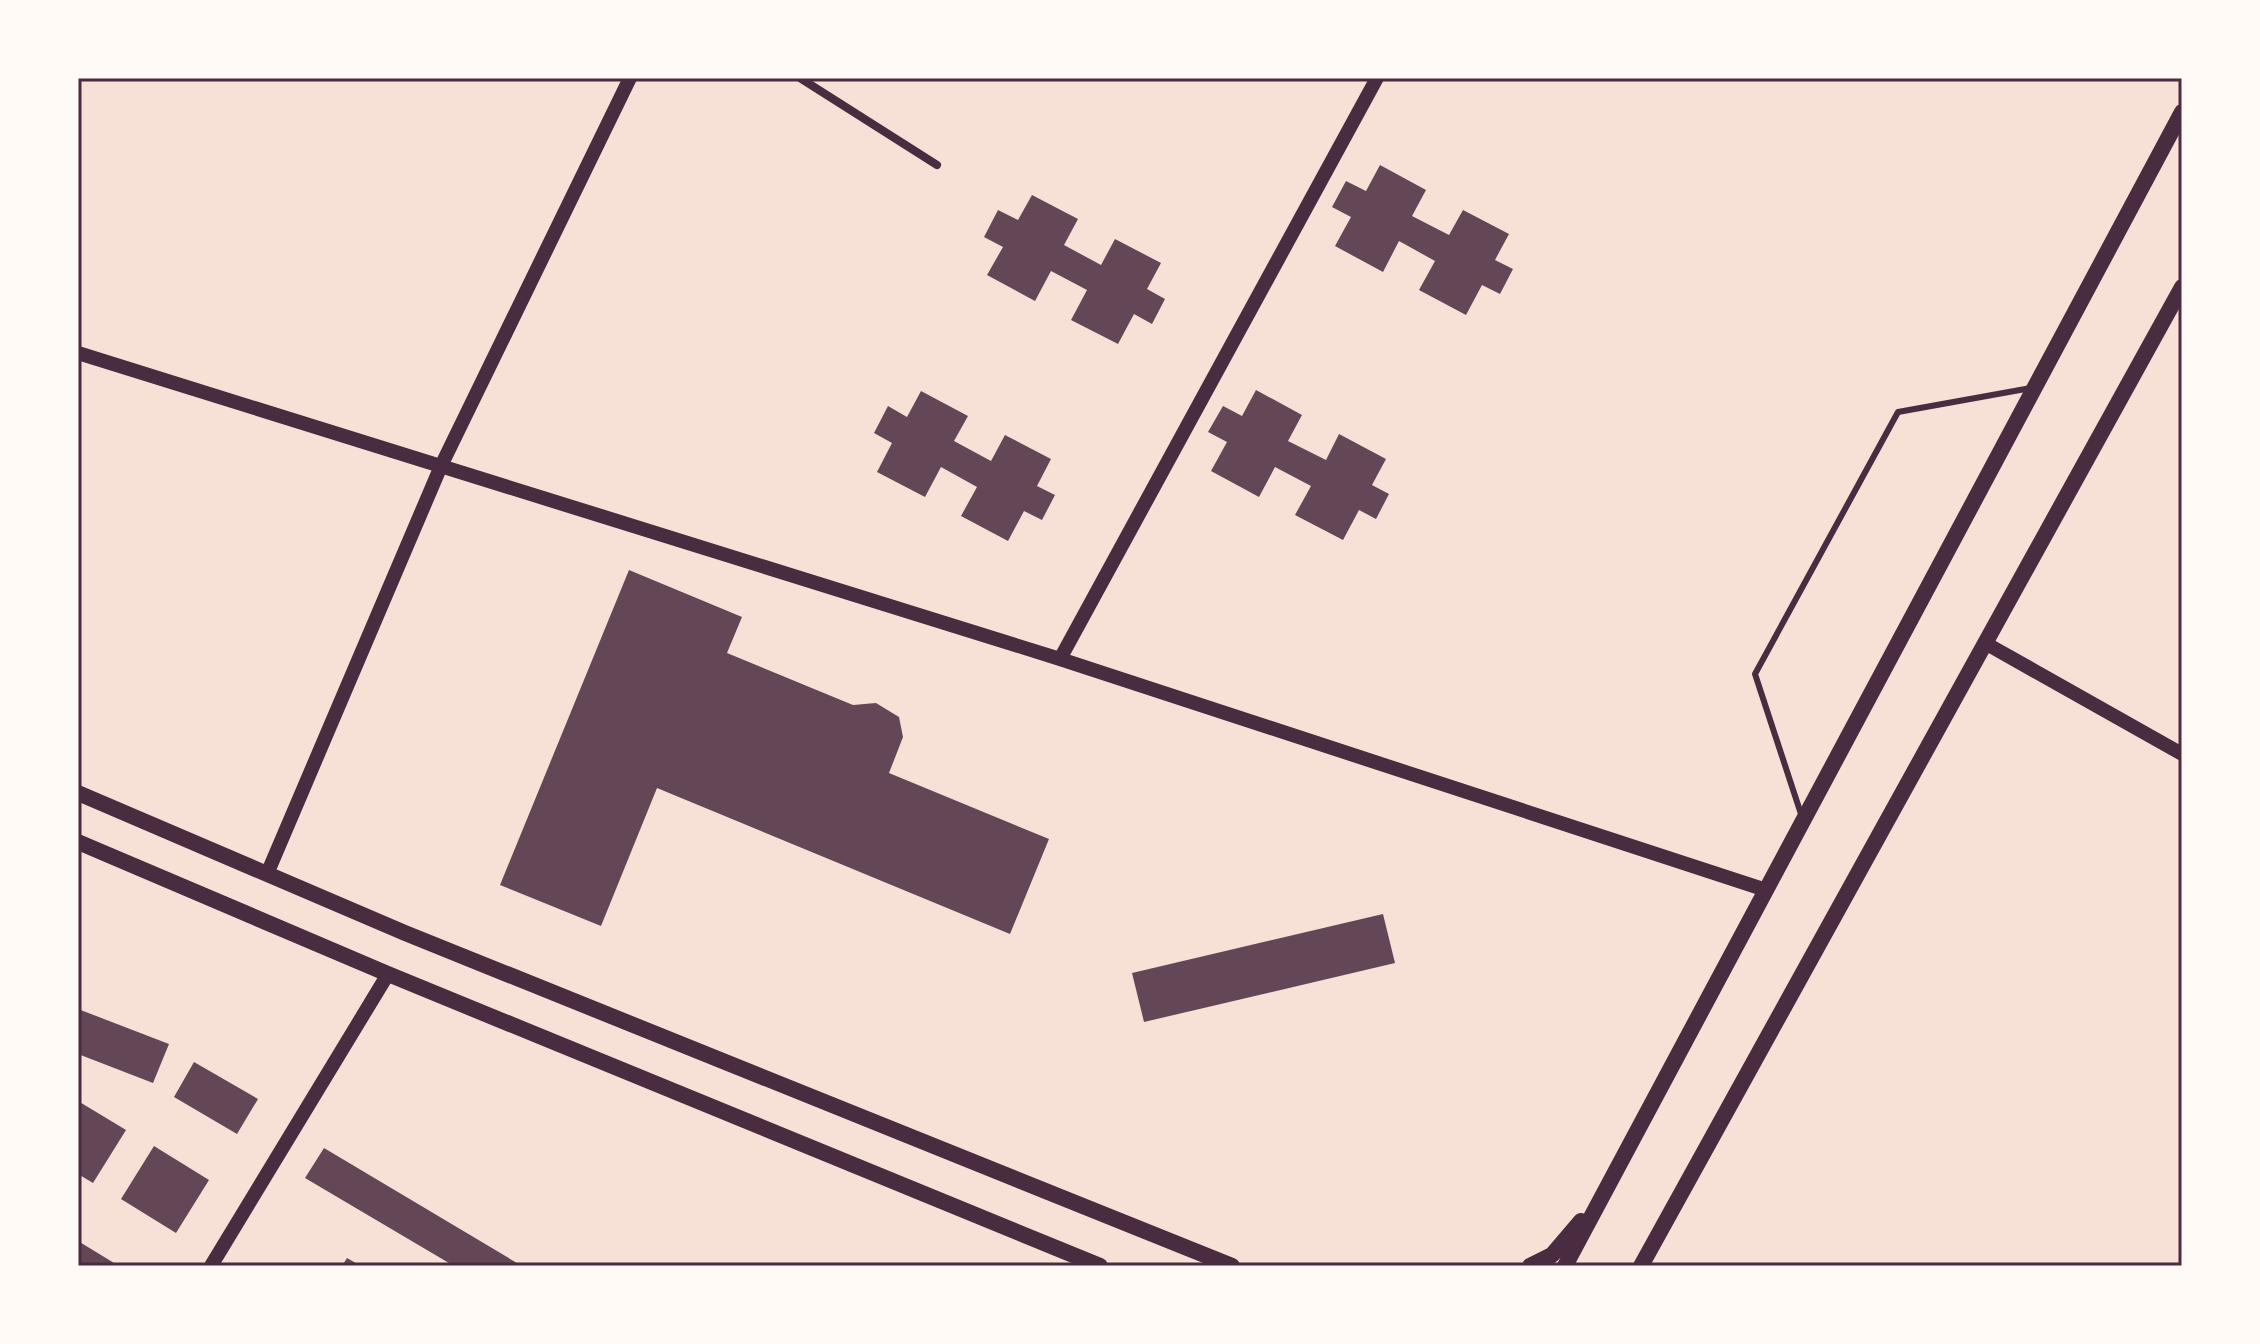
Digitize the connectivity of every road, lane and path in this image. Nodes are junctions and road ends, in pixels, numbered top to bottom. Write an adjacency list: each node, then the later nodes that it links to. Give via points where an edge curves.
1 (630, 78): 9 (street)
2 (800, 78): 5 (street)
3 (1377, 78): 11 (street)
4 (2182, 112): 8 (main road)
5 (937, 165)
6 (2182, 287): 10 (main road)
7 (78, 353): 9 (street)
8 (2035, 387): 14 (main road); 14 (lane, via 1898,412 1755,674)
9 (441, 466): 11 (street); 16 (street)
10 (1985, 643): 12 (street); 25 (main road)
11 (1060, 659): 17 (street)
12 (2182, 754)
13 (78, 793): 16 (main road)
14 (1803, 821): 17 (main road)
15 (78, 842): 18 (main road)
16 (267, 874): 22 (main road)
17 (1766, 890): 19 (main road)
18 (388, 974): 20 (street); 21 (main road)
19 (1603, 1195): 23 (main road, via 1552,1255); 24 (main road)
20 (211, 1266)
21 (1100, 1266)
22 (1232, 1266)
23 (1530, 1266)
24 (1565, 1266)
25 (1641, 1266)

